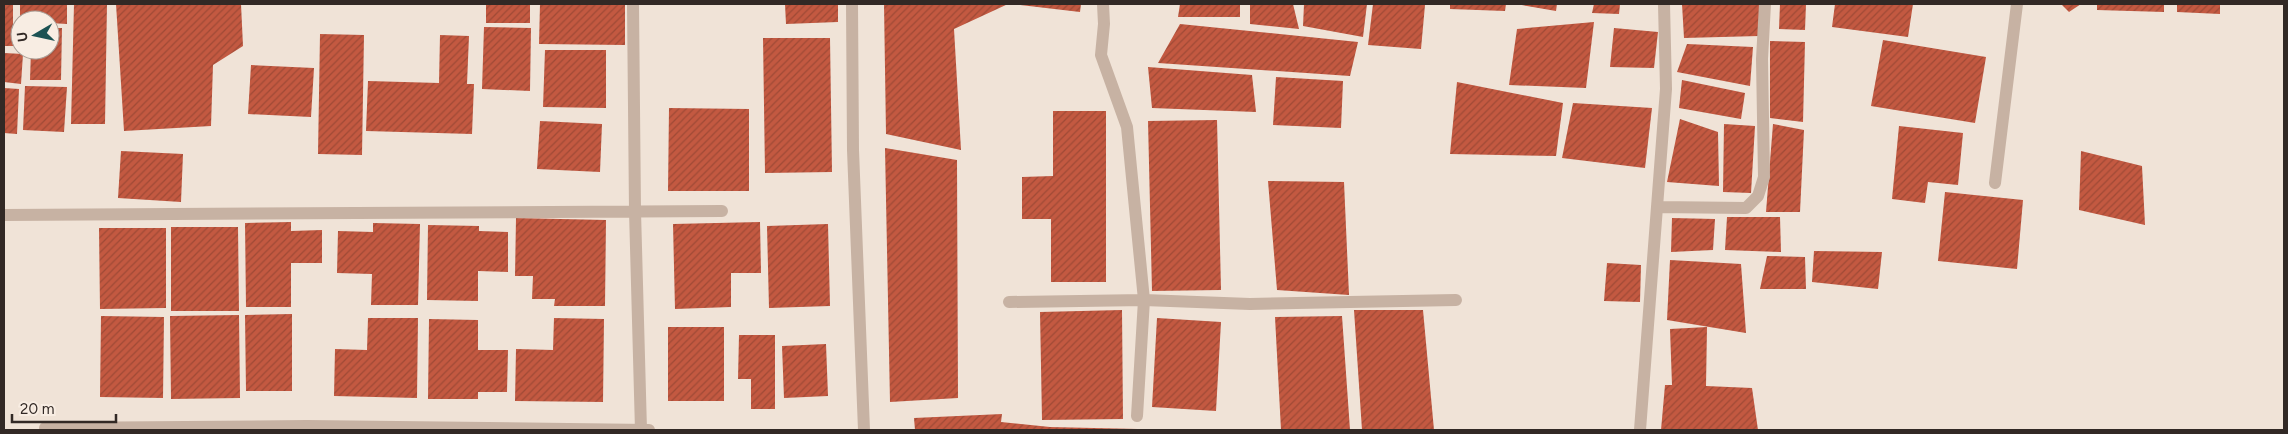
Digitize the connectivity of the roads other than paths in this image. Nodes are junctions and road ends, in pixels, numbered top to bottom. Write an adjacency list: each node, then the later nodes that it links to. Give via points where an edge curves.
1 (633, 4): 9 (street)
2 (852, 4): 19 (street, via 853,150)
3 (1102, 4): 12 (street, via 1101,56 1127,127)
4 (1664, 4): 8 (street, via 1666,89)
5 (1765, 4): 8 (street, via 1762,59 1764,178 1758,196 1746,208)
6 (2017, 4): 7 (street)
7 (1995, 183)
8 (1657, 207): 20 (street)
9 (635, 211): 10 (street); 11 (street); 17 (street)
10 (722, 211)
11 (4, 215)
12 (1144, 300): 13 (street, via 1250,304); 14 (street); 15 (street)
13 (1456, 300)
14 (1009, 302)
15 (1137, 416)
16 (44, 428): 17 (street, via 306,426)
17 (641, 430): 18 (street)
18 (649, 430)
19 (864, 430)
20 (1640, 430)

